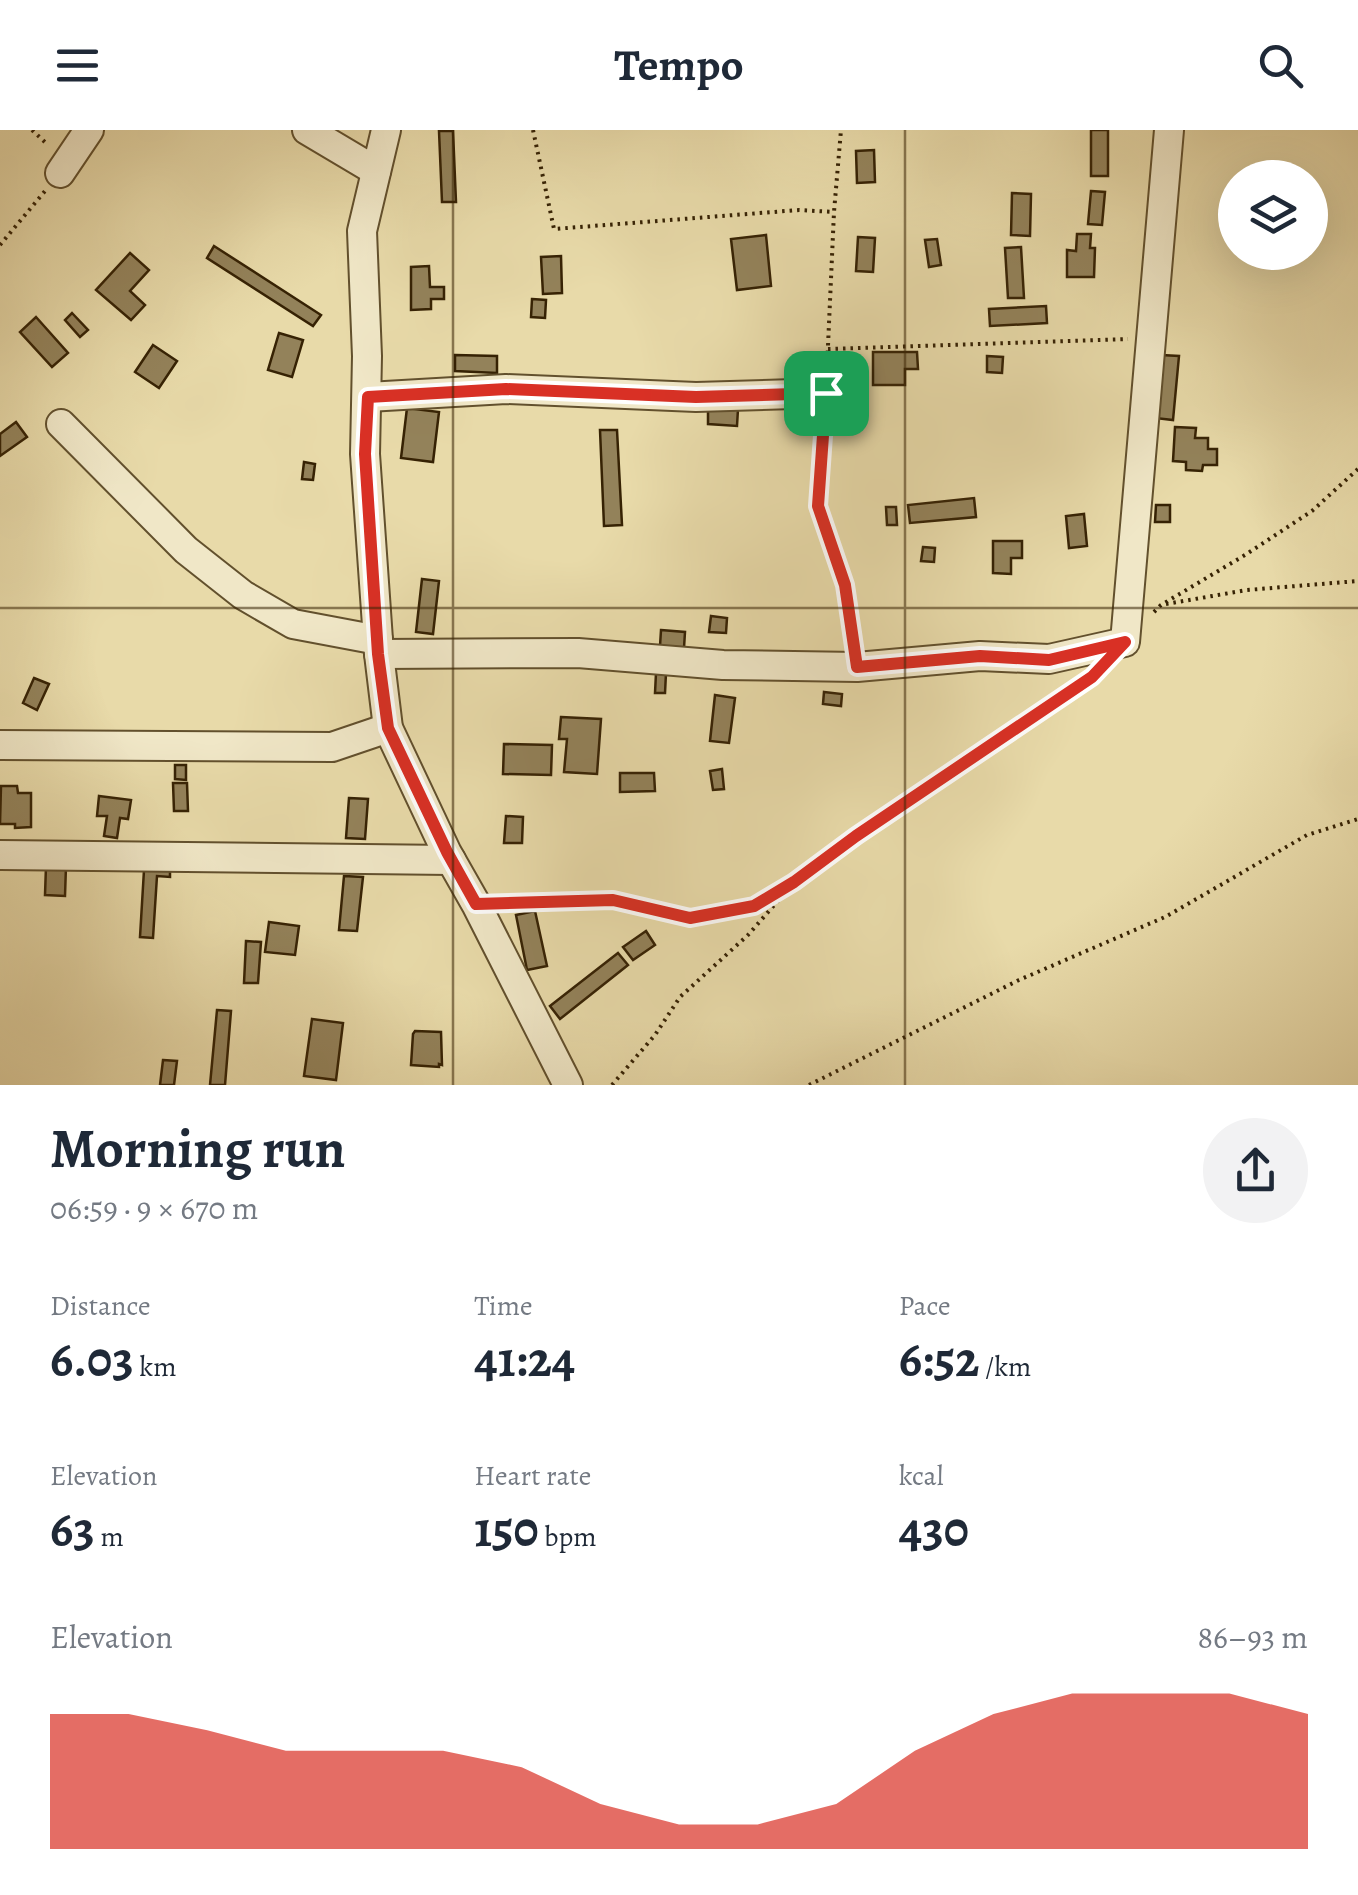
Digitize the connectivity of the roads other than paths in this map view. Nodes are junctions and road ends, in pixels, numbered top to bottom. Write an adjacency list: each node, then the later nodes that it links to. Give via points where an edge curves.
1 (89, 130): 6 (street)
2 (307, 130): 5 (street)
3 (386, 130): 5 (street)
4 (1169, 130): 10 (street, via 1125,642 1049,660 980,656 857,667)
5 (376, 172): 8 (street, via 362,230)
6 (60, 173)
7 (826, 393): 8 (street, via 696,397 506,389)
8 (368, 397): 10 (street, via 365,454)
9 (61, 424): 10 (street, via 186,550 242,595 293,624)
10 (378, 647): 11 (street)
11 (388, 728): 12 (street, via 332,748); 14 (street)
12 (0, 744)
13 (0, 855): 14 (street)
14 (451, 860): 15 (street)
15 (568, 1085)

